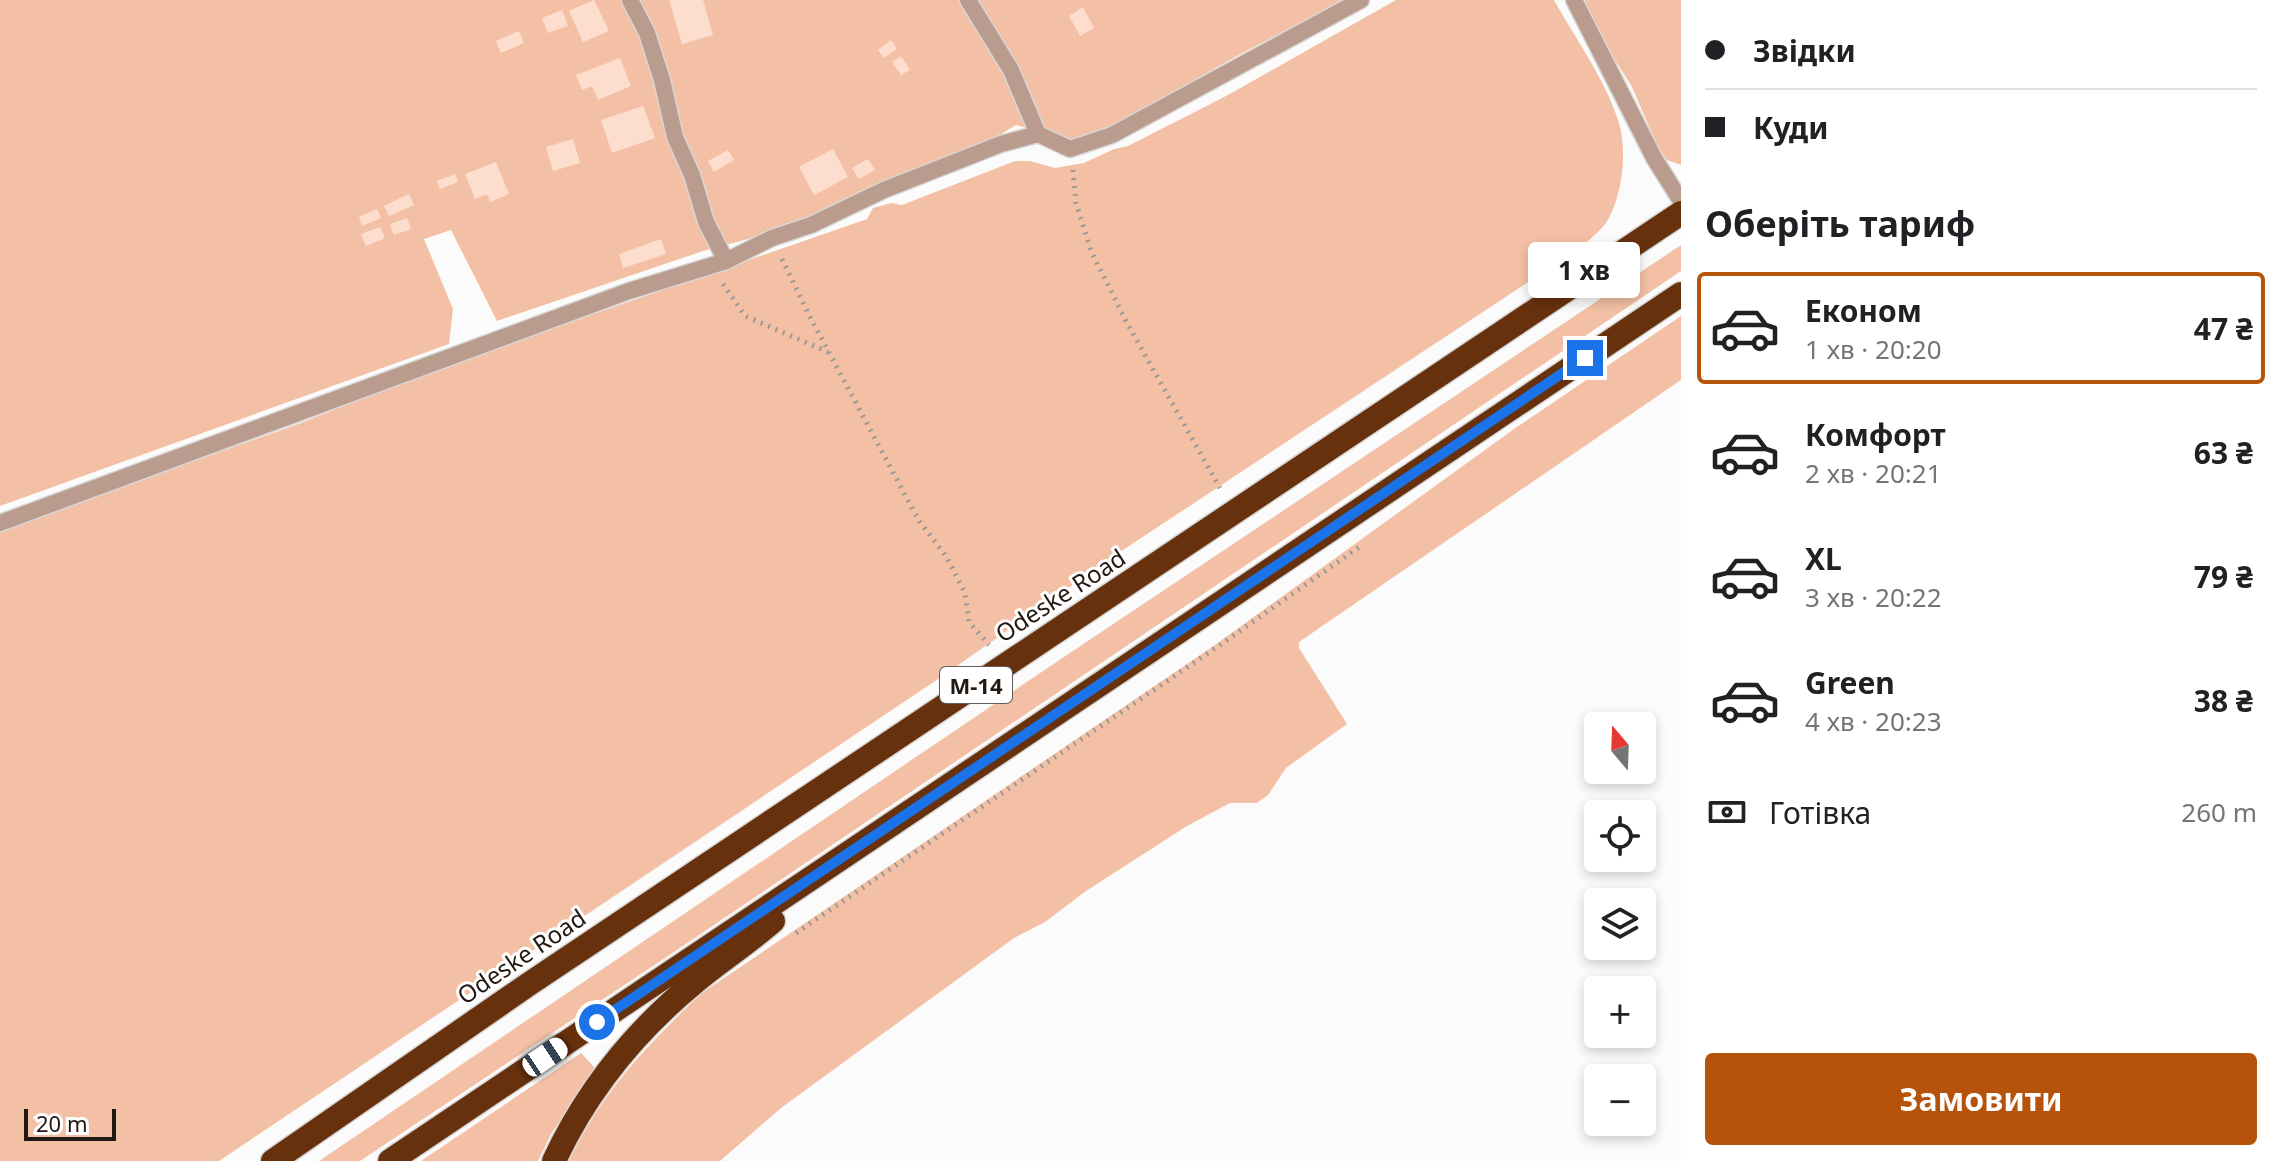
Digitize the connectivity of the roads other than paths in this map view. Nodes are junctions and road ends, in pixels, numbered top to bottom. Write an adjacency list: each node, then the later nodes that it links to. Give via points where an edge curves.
1 (630, 0): 8 (lane, via 647,33 675,137)
2 (968, 0): 5 (lane, via 1011,70)
3 (1361, 0): 5 (lane, via 1112,135 1070,149)
4 (1574, 0): 6 (lane)
5 (1038, 134): 8 (lane, via 884,190)
6 (1681, 201)
7 (1681, 213): 12 (highway, Odeske Road / М-14)
8 (720, 262): 10 (lane)
9 (1681, 294): 11 (highway, М-14)
10 (0, 523)
11 (856, 848): 13 (highway, М-14); 14 (highway, via 643,1029 585,1101)
12 (273, 1161)
13 (390, 1161)
14 (554, 1161)

